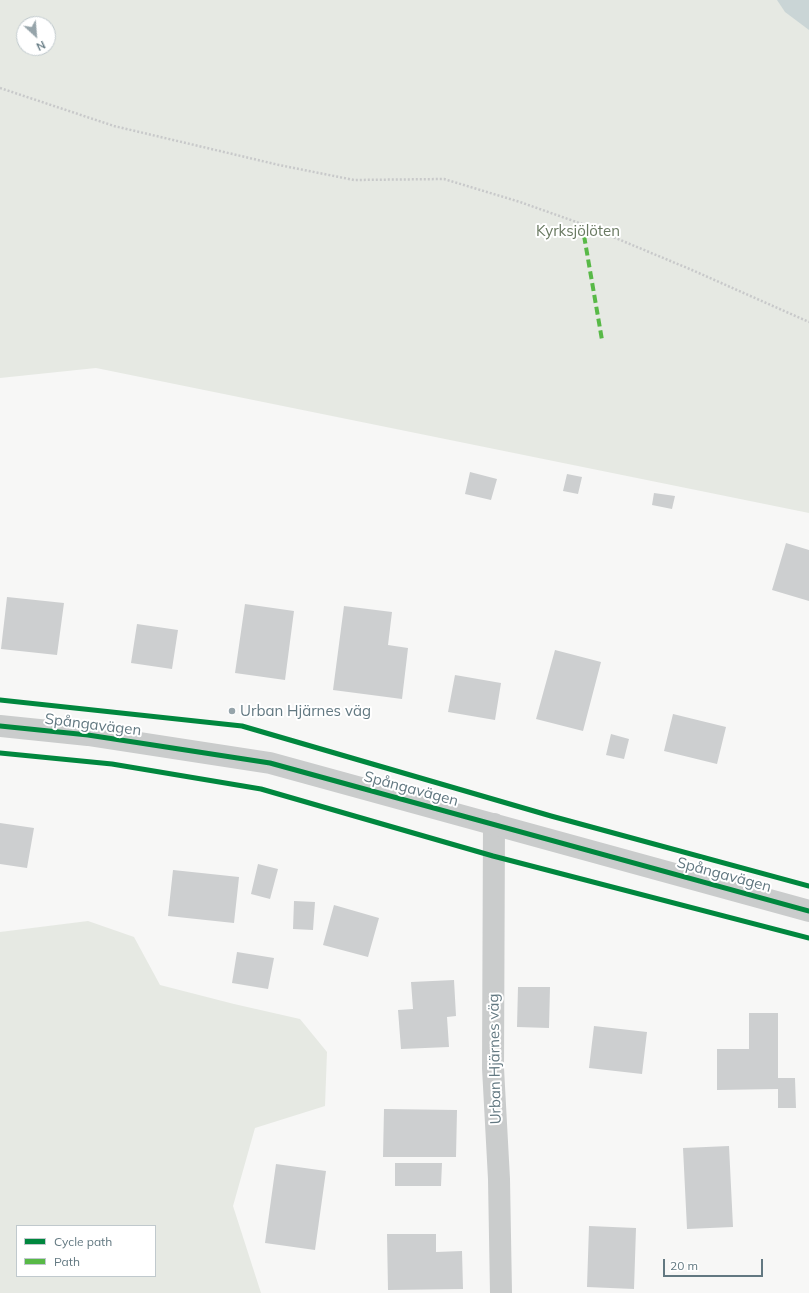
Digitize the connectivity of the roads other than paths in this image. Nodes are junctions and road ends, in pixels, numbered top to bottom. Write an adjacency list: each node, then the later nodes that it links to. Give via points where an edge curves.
1 (0, 726): 2 (street, Spångavägen, via 88,735 270,762)
2 (494, 824): 3 (street, Spångavägen); 4 (street, Urban Hjärnes väg, via 493,1068 499,1179)
3 (809, 911)
4 (501, 1293)

